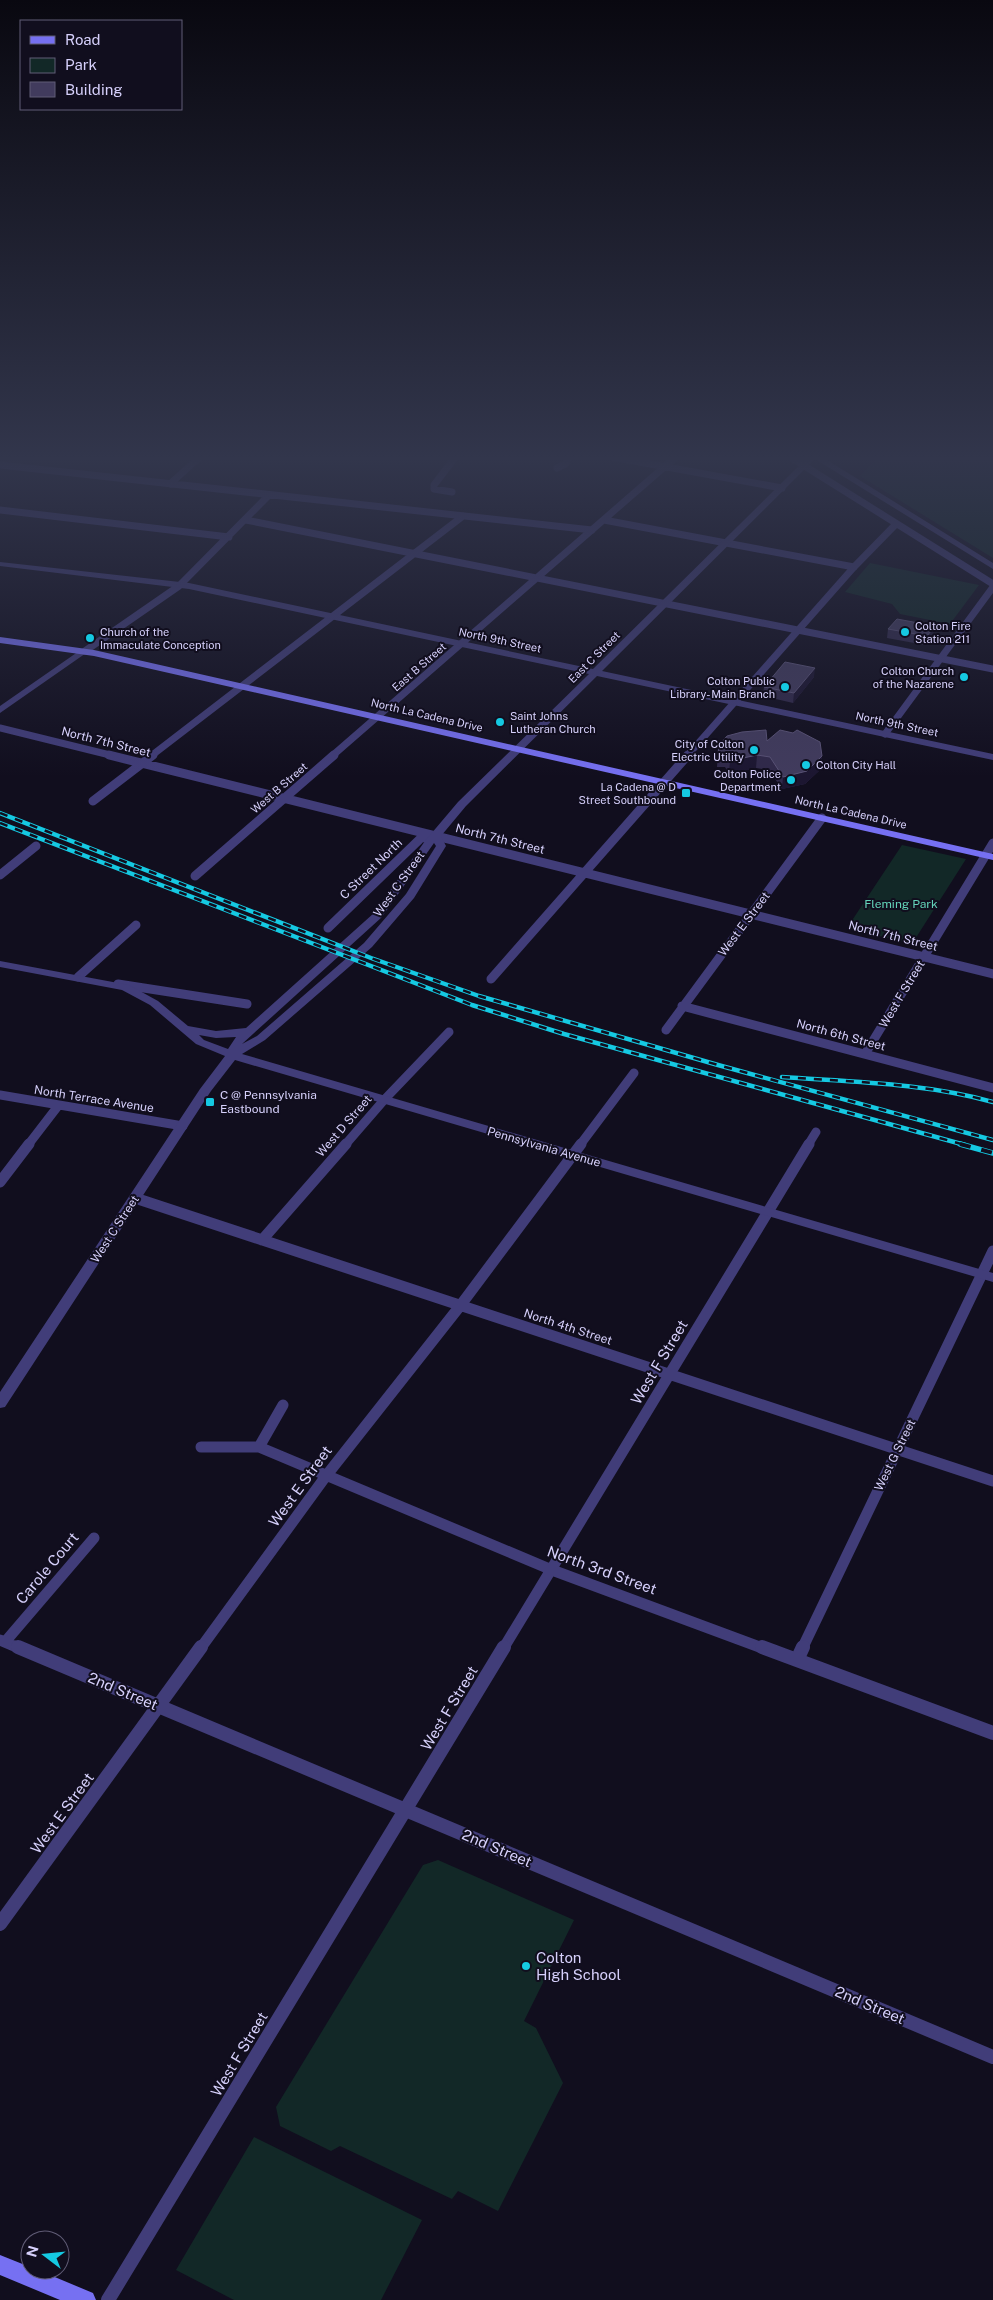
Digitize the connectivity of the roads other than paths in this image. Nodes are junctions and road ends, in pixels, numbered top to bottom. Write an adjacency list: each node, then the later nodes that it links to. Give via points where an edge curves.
1 (203, 562): 12 (street)
2 (404, 562): 15 (street)
3 (457, 562): 11 (street)
4 (555, 562): 11 (street, East B Street)
5 (706, 562): 14 (street, East C Street)
6 (830, 562): 10 (street)
7 (859, 562): 10 (street)
8 (956, 562): 13 (street)
9 (0, 564): 12 (street, North 9th Street)
10 (854, 567): 16 (street)
11 (537, 578): 14 (street); 18 (street, East B Street)
12 (178, 586): 15 (street, North 9th Street); 19 (street)
13 (993, 586): 20 (street)
14 (664, 604): 16 (street); 22 (street, East C Street)
15 (332, 617): 18 (street, North 9th Street); 23 (street)
16 (800, 631): 20 (street); 24 (street)
17 (0, 640): 19 (main road, North La Cadena Drive)
18 (460, 644): 22 (street, North 9th Street); 26 (street, East B Street)
19 (85, 651): 23 (main road, North La Cadena Drive); 25 (street)
20 (940, 659): 21 (street); 28 (street)
21 (993, 669)
22 (594, 672): 24 (street, North 9th Street); 29 (street, East C Street)
23 (243, 686): 26 (main road, North La Cadena Drive); 31 (street)
24 (736, 702): 28 (street, North 9th Street); 32 (street)
25 (0, 710)
26 (377, 717): 29 (main road, North La Cadena Drive); 33 (street, West B Street)
27 (0, 728): 31 (street, North 7th Street)
28 (885, 734): 30 (street, North 9th Street)
29 (518, 749): 32 (main road, North La Cadena Drive); 36 (street, West C Street, via 458,809)
30 (993, 757)
31 (143, 764): 33 (street, North 7th Street); 34 (street)
32 (665, 782): 35 (main road, North La Cadena Drive); 42 (street)
33 (284, 798): 36 (street, North 7th Street); 44 (street, West B Street)
34 (93, 801)
35 (822, 818): 39 (main road, North La Cadena Drive); 45 (street, West E Street)
36 (436, 836): 42 (street, North 7th Street); 47 (street, C Street North, via 422,838); 57 (street, West C Street, via 378,915); 61 (street, West C Street, via 441,846 410,896 379,933 261,1038)
37 (993, 843): 39 (street, West F Street)
38 (36, 846): 41 (street)
39 (989, 856): 48 (street, West F Street)
40 (0, 865): 41 (street)
41 (10, 867): 43 (street)
42 (586, 873): 45 (street, North 7th Street); 52 (street)
43 (0, 875)
44 (195, 876)
45 (752, 914): 48 (street, North 7th Street); 55 (street, West E Street)
46 (136, 925): 51 (street)
47 (328, 928)
48 (925, 957): 50 (street, North 7th Street); 60 (street, West F Street)
49 (0, 964): 51 (street, Pennsylvania Avenue)
50 (993, 974)
51 (78, 977): 53 (street, Pennsylvania Avenue)
52 (491, 978)
53 (112, 983): 54 (street, Pennsylvania Avenue); 56 (street, Pennsylvania Avenue, via 137,992)
54 (247, 1004)
55 (682, 1006): 58 (street, West E Street); 60 (street, North 6th Street)
56 (184, 1028): 57 (street, via 216,1035 232,1035); 61 (street, Pennsylvania Avenue, via 200,1042)
57 (252, 1029): 61 (street, West C Street, via 237,1042)
58 (666, 1030)
59 (449, 1032): 65 (street, West D Street)
60 (865, 1054): 63 (street, North 6th Street)
61 (232, 1055): 65 (street, Pennsylvania Avenue); 67 (street, West C Street)
62 (634, 1073): 69 (street, West E Street)
63 (993, 1088)
64 (0, 1096): 66 (street, North Terrace Avenue)
65 (384, 1100): 69 (street, Pennsylvania Avenue); 73 (street, West D Street)
66 (58, 1106): 67 (street, North Terrace Avenue); 70 (street)
67 (183, 1126): 71 (street, West C Street)
68 (816, 1132): 72 (street, West F Street)
69 (572, 1155): 72 (street, Pennsylvania Avenue); 76 (street, West E Street)
70 (0, 1182)
71 (135, 1198): 73 (street, North 4th Street); 78 (street, West C Street)
72 (768, 1212): 75 (street, Pennsylvania Avenue); 77 (street, West F Street)
73 (262, 1240): 76 (street, North 4th Street)
74 (993, 1251): 75 (street, West G Street)
75 (988, 1276): 82 (street, West G Street)
76 (460, 1306): 77 (street, North 4th Street); 83 (street, West E Street)
77 (670, 1375): 82 (street, North 4th Street); 86 (street, West F Street)
78 (0, 1404)
79 (282, 1405): 81 (street)
80 (200, 1447): 81 (street, North 3rd Street)
81 (259, 1447): 83 (street, North 3rd Street)
82 (898, 1450): 84 (street, North 4th Street); 88 (street, West G Street)
83 (326, 1476): 86 (street, North 3rd Street); 89 (street, West E Street)
84 (993, 1482)
85 (94, 1538): 87 (street, Carole Court)
86 (552, 1570): 88 (street, North 3rd Street); 91 (street, West F Street)
87 (3, 1641): 89 (street, 2nd Street)
88 (797, 1660): 90 (street, North 3rd Street)
89 (160, 1706): 91 (street, 2nd Street); 92 (street, West E Street)
90 (993, 1733)
91 (406, 1810): 93 (street, 2nd Street); 96 (street, West F Street)
92 (0, 1924)
93 (993, 2057)
94 (0, 2265): 95 (main road)
95 (86, 2300)
96 (108, 2300)

